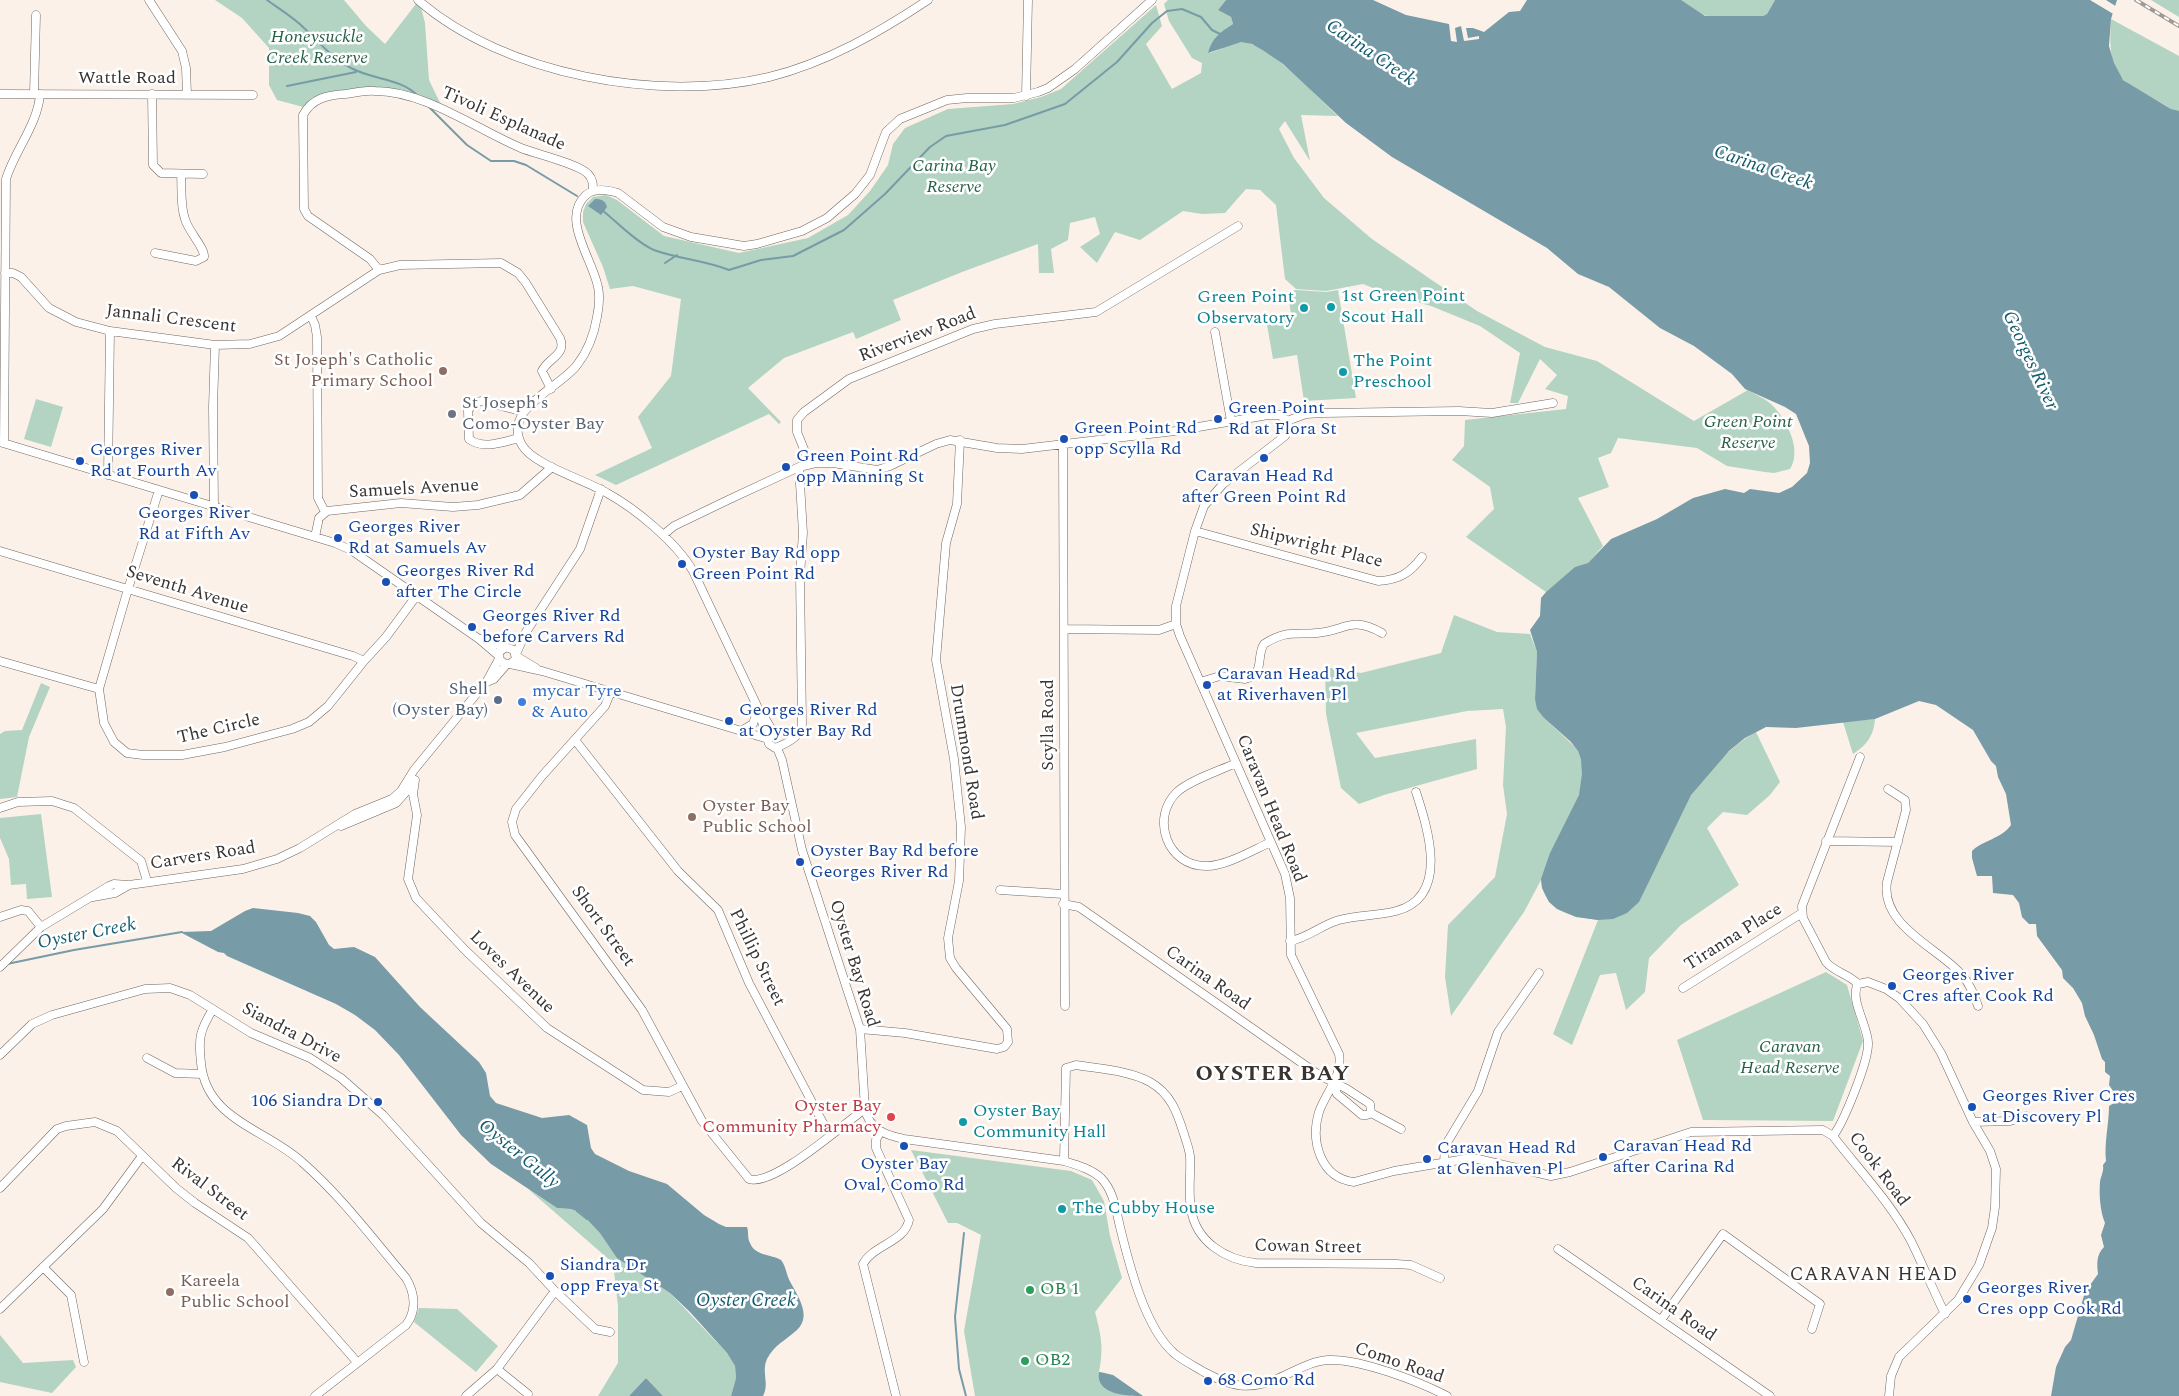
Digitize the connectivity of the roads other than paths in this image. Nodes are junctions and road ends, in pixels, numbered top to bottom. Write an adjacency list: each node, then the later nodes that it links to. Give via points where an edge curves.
1 (143, 0): 8 (street)
2 (149, 0): 8 (street)
3 (418, 0): 4 (street, via 464,32 510,54 550,68 666,86 729,83 800,67 860,40)
4 (928, 0)
5 (1028, 0): 14 (street)
6 (1152, 0): 14 (street, via 1066,76 1048,88)
7 (36, 15): 10 (street)
8 (164, 23): 12 (street, via 182,51)
9 (0, 94): 10 (street, Wattle Road)
10 (37, 94): 11 (street, Wattle Road); 23 (street, via 36,114 6,179)
11 (152, 94): 12 (street, Wattle Road); 15 (street, via 154,165 162,172)
12 (187, 94): 13 (street, Wattle Road)
13 (253, 95)
14 (1026, 96): 17 (street, via 955,99 900,119 886,132 870,175 848,200 814,226 757,244 728,244 671,231 618,193)
15 (181, 174): 16 (street); 20 (street, via 184,218)
16 (203, 174)
17 (594, 191): 22 (street, Tivoli Esplanade, via 588,173 578,167 522,148 436,106 376,90 331,95 312,104 303,115 302,195 306,214 370,259); 28 (street, via 582,199 575,218 598,286 594,330 588,349 577,366)
18 (1238, 226): 37 (street, Riverview Road, via 1096,312 984,326 849,379 797,420 797,432)
19 (156, 253): 20 (street, via 196,260)
20 (204, 257): 21 (street)
21 (212, 262)
22 (379, 270): 24 (street, Jannali Crescent); 28 (street, Jannali Crescent, via 400,265 501,263 510,266 526,283 562,342 561,351 542,371)
23 (5, 273): 25 (street, Jannali Crescent, via 21,277 49,308 76,322); 35 (street)
24 (311, 316): 27 (street, Jannali Crescent, via 279,336 250,344); 44 (street, via 317,337 318,498)
25 (110, 330): 27 (street, Jannali Crescent); 40 (street)
26 (1215, 332): 31 (street)
27 (216, 344): 43 (street)
28 (551, 389): 30 (street)
29 (1553, 403): 32 (street, via 1492,413 1323,413 1306,414)
30 (524, 412): 33 (street, via 519,422); 33 (street, via 482,401 473,403 468,411 469,439 476,444)
31 (1231, 421): 32 (street, via 1274,414); 36 (street)
32 (1287, 421): 45 (street, Caravan Head Road, via 1289,428 1285,436 1213,493)
33 (519, 438): 38 (street, via 527,452)
34 (960, 440): 36 (street, via 1006,449); 37 (street, via 944,441 881,469 833,463); 102 (street, Drummond Road, via 957,504 946,544 936,660 954,759 961,826 959,881 948,948 956,968 1007,1028 1008,1042 1004,1047 990,1048 906,1033)
35 (2, 443): 40 (street)
36 (1063, 445): 53 (street, Scylla Road)
37 (810, 464): 39 (street)
38 (552, 467): 41 (street); 44 (street, Samuels Avenue, via 520,495 478,505 453,507 401,503)
39 (800, 467): 46 (street, via 681,522); 70 (street, via 802,729)
40 (108, 475): 42 (street)
41 (601, 489): 46 (street); 54 (street, via 580,549)
42 (159, 490): 43 (street); 50 (street, The Circle)
43 (214, 506): 47 (street)
44 (324, 512): 47 (street, via 318,521)
45 (1195, 530): 49 (street, Shipwright Place, via 1378,581 1392,581 1403,576); 52 (street, Caravan Head Road, via 1176,606)
46 (663, 535): 68 (street, via 690,566)
47 (315, 537): 51 (street, via 350,550)
48 (0, 551): 50 (street, Seventh Avenue)
49 (1422, 557)
50 (128, 589): 61 (street, Seventh Avenue); 66 (street, The Circle)
51 (417, 595): 56 (street); 61 (street, The Circle)
52 (1176, 624): 53 (street, via 1159,630); 65 (street, Caravan Head Road)
53 (1064, 629): 89 (street, Scylla Road)
54 (526, 632): 57 (street); 58 (street)
55 (1382, 633): 65 (street, via 1351,624 1326,632 1284,634 1264,644 1259,667 1253,676 1245,679 1220,676)
56 (479, 639): 57 (street); 59 (street)
57 (507, 647): 58 (street); 59 (street, via 501,650)
58 (516, 655): 62 (street); 63 (street)
59 (499, 658): 62 (street); 64 (street, Carvers Road)
60 (0, 661): 66 (street)
61 (364, 661): 66 (street, The Circle, via 328,706 309,722 220,748 169,756 127,753 114,742 104,723)
62 (509, 664): 63 (street); 64 (street, Carvers Road)
63 (542, 671): 67 (street)
64 (488, 681): 75 (street, Carvers Road)
65 (1200, 682): 76 (street, Caravan Head Road)
66 (99, 689)
67 (612, 692): 69 (street); 72 (street, Short Street, via 605,706)
68 (757, 706): 69 (street, via 754,724); 71 (street)
69 (741, 730): 71 (street)
70 (797, 735): 71 (street); 73 (street)
71 (772, 737): 73 (street, via 770,745)
72 (575, 740): 107 (street, Short Street, via 516,809 512,829 642,1010); 114 (street, Phillip Street, via 678,871 718,910 749,982 823,1123)
73 (778, 747): 102 (street, Oyster Bay Road, via 802,850)
74 (1860, 756): 84 (street)
75 (421, 762): 77 (street, Carvers Road); 83 (street, Carvers Road, via 392,799 355,814)
76 (1236, 763): 85 (street, Caravan Head Road); 85 (street, via 1177,792 1164,813 1166,839 1179,857 1191,864 1206,866 1221,864)
77 (415, 780): 80 (street, Carvers Road); 81 (street, Loves Avenue)
78 (1888, 789): 86 (street, via 1906,804)
79 (1416, 792): 94 (street, via 1426,822 1431,858 1430,876 1416,901 1397,911 1340,920 1305,938)
80 (401, 800): 81 (street); 83 (street, Carvers Road)
81 (414, 802): 107 (street, Loves Avenue, via 417,815 408,879 416,898 437,922 547,1028 643,1090 660,1093)
82 (0, 808): 87 (street, via 18,802 52,801 74,808 140,861)
83 (334, 828): 87 (street, Carvers Road, via 289,854 253,866)
84 (1826, 841): 86 (street); 91 (street, via 1806,891)
85 (1271, 842): 94 (street, Caravan Head Road, via 1289,889)
86 (1898, 842): 100 (street, via 1886,887 1889,903 1913,935 1962,975)
87 (146, 882): 93 (street, Carvers Road, via 109,886)
88 (1000, 890): 89 (street)
89 (1063, 894): 90 (street, Scylla Road)
90 (1063, 904): 99 (street, Scylla Road); 106 (street, Carina Road, via 1079,907)
91 (1802, 913): 97 (street, via 1829,966); 98 (street, Tiranna Place)
92 (0, 917): 93 (street, via 28,911)
93 (41, 926): 95 (street, Carvers Road)
94 (1290, 941): 106 (street, Caravan Head Road, via 1296,968 1339,1054 1340,1067)
95 (0, 967)
96 (1539, 973): 118 (street, via 1498,1032 1478,1091 1445,1146)
97 (1858, 984): 111 (street, via 1868,982 1886,989 1923,1024 1941,1053); 115 (street, Cook Road, via 1855,993 1868,1036 1868,1048 1844,1118)
98 (1683, 988)
99 (1065, 1006)
100 (1978, 1006)
101 (213, 1009): 103 (street, Siandra Drive, via 180,991 145,989 38,1020); 105 (street, via 199,1039); 123 (street, Siandra Drive, via 251,1033 320,1064 351,1086 382,1115 481,1224 529,1263)
102 (860, 1029): 108 (street, Oyster Bay Road)
103 (0, 1055)
104 (147, 1058): 105 (street, via 175,1073)
105 (202, 1074): 130 (street, via 210,1095 234,1118 300,1160 320,1179 409,1283 414,1297 408,1322)
106 (1333, 1082): 109 (street, Carina Road, via 1370,1104); 109 (street, Carina Road, via 1337,1094 1362,1115); 118 (street, Caravan Head Road, via 1319,1114 1317,1135 1321,1160 1335,1176 1354,1182 1399,1169)
107 (682, 1086): 114 (street, Short Street, via 702,1121 745,1176 753,1181 762,1180 818,1146)
108 (864, 1108): 113 (street, Oyster Bay Road, via 868,1119); 114 (street)
109 (1371, 1112): 112 (street, Carina Road)
110 (2026, 1116): 111 (street, via 2010,1121)
111 (1973, 1122): 125 (street, via 1994,1160 1995,1208 1987,1248 1979,1265 1964,1292)
112 (1401, 1129)
113 (880, 1132): 117 (street, Como Road, via 904,1139); 135 (street, via 876,1148 909,1220 903,1233 867,1257 863,1264)
114 (832, 1133)
115 (1833, 1136): 118 (street, Caravan Head Road, via 1816,1130 1692,1132 1551,1176 1478,1159); 125 (street, Cook Road, via 1910,1240)
116 (142, 1156): 119 (street, Rival Street, via 117,1131 95,1122 66,1126 56,1129); 121 (street, via 103,1209); 130 (street, Rival Street, via 195,1203 248,1238)
117 (1064, 1161): 122 (street, Cowan Street, via 1065,1072 1068,1066 1137,1076 1158,1088 1177,1111 1189,1151 1192,1217 1201,1234 1220,1252 1256,1263 1411,1265); 136 (street, Como Road, via 1092,1172 1109,1190 1129,1264 1147,1311 1165,1343 1187,1362 1218,1380 1242,1387 1266,1384 1316,1362 1342,1360 1402,1376)
118 (1444, 1163)
119 (0, 1188)
120 (1558, 1249): 126 (street, Carina Road)
121 (43, 1267): 124 (street); 129 (street, via 71,1295)
122 (1440, 1278)
123 (555, 1291): 128 (street, Siandra Drive, via 595,1329); 131 (street)
124 (0, 1309)
125 (1945, 1314): 138 (street, via 1899,1357)
126 (1661, 1320): 127 (street, via 1723,1234 1820,1304); 137 (street, Carina Road)
127 (1812, 1329)
128 (610, 1332)
129 (84, 1362)
130 (357, 1362): 133 (street)
131 (497, 1368): 132 (street); 134 (street)
132 (528, 1394)
133 (315, 1396)
134 (466, 1396)
135 (896, 1396)
136 (1447, 1396)
137 (1770, 1396)
138 (1889, 1396)

